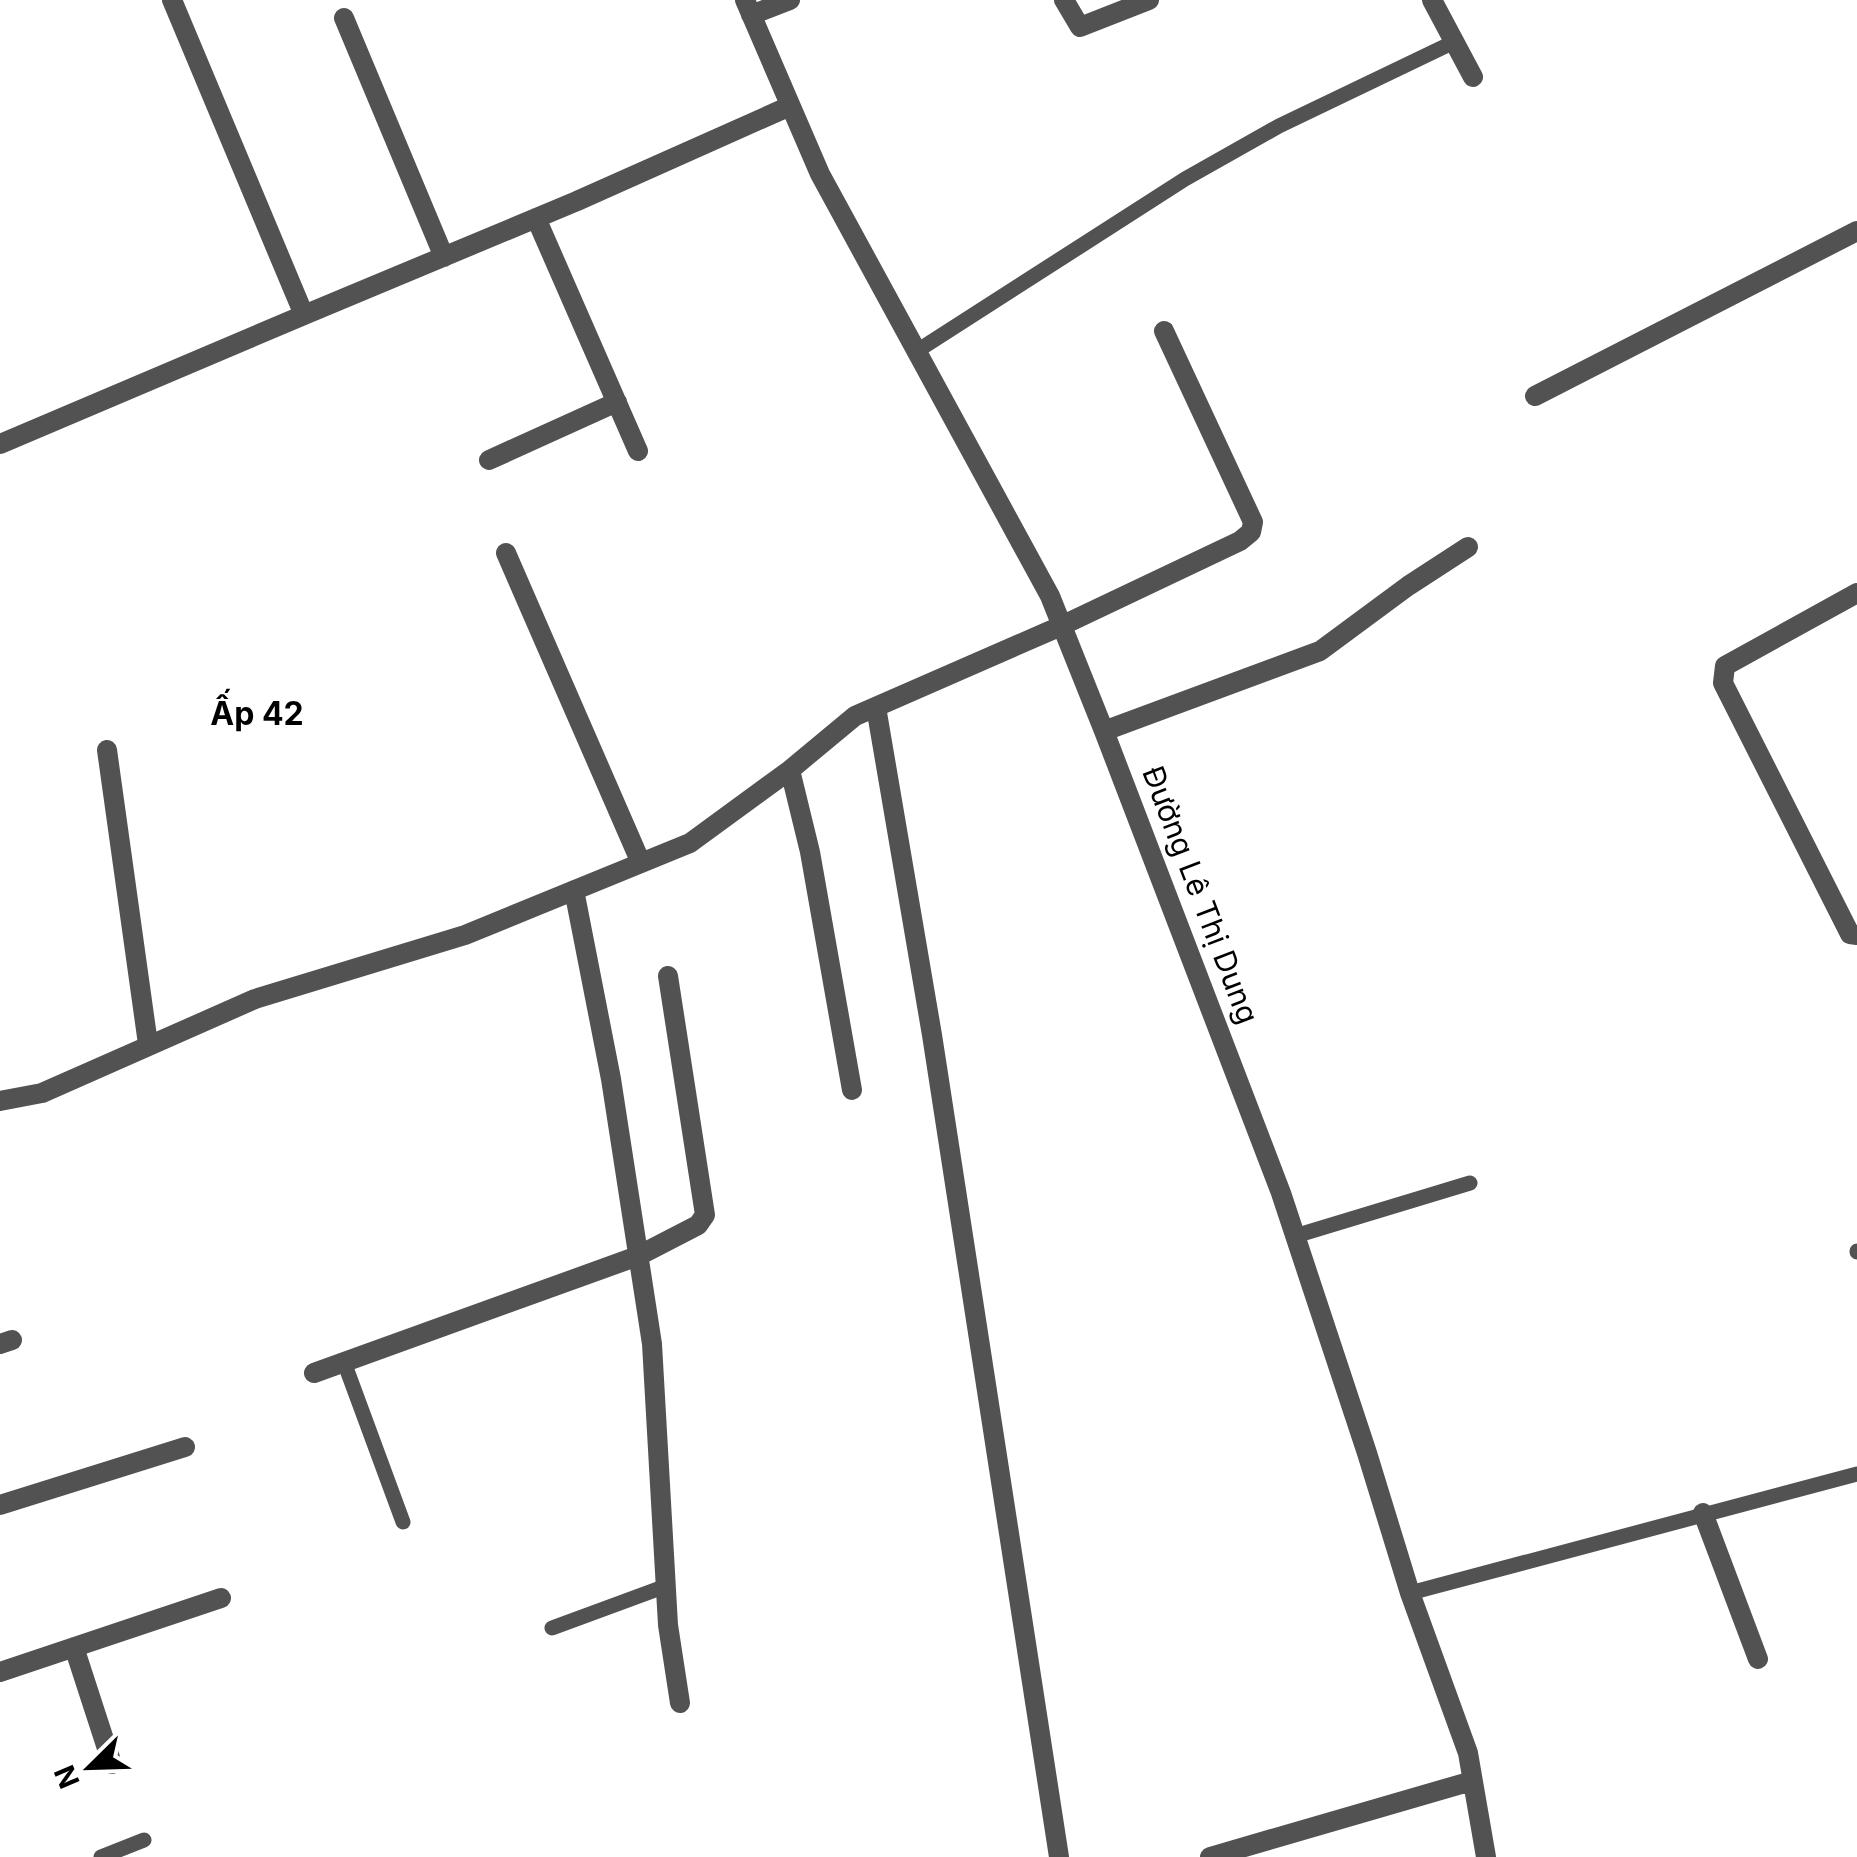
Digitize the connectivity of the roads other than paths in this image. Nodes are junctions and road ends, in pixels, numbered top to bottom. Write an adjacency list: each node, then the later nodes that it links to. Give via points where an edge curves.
1 (172, 0): 14 (street)
2 (790, 0): 6 (street)
3 (1064, 0): 4 (street, via 1080,28)
4 (1149, 0)
5 (1432, 0): 8 (street)
6 (748, 8): 10 (street, Đường Lê Thị Dung)
7 (344, 18): 13 (street)
8 (1454, 42): 9 (street); 16 (lane, via 1185,179)
9 (1473, 77)
10 (790, 106): 11 (street); 16 (street, Đường Lê Thị Dung)
11 (536, 218): 13 (street); 18 (street)
12 (1857, 232): 17 (street)
13 (444, 257): 14 (street)
14 (304, 315): 19 (street)
15 (1164, 332): 25 (street, via 1253,522 1251,532)
16 (917, 351): 25 (street, Đường Lê Thị Dung)
17 (1535, 396)
18 (617, 402): 20 (street); 21 (street)
19 (0, 444)
20 (638, 451)
21 (489, 460)
22 (1468, 547): 27 (street, via 1320,651)
23 (506, 553): 30 (street)
24 (1857, 593): 32 (street, via 1725,666 1723,683 1850,934)
25 (1061, 626): 26 (street); 27 (street, Đường Lê Thị Dung)
26 (876, 707): 29 (street, via 855,716); 59 (street)
27 (1104, 730): 38 (street, Đường Lê Thị Dung)
28 (107, 750): 34 (street)
29 (790, 770): 30 (street, via 690,843); 35 (street)
30 (641, 863): 31 (street)
31 (574, 890): 34 (street, via 465,935 255,999); 39 (street)
32 (1857, 935)
33 (668, 976): 39 (street, via 705,1215)
34 (148, 1044): 36 (street, via 42,1093)
35 (852, 1090)
36 (0, 1100)
37 (1470, 1183): 38 (lane)
38 (1295, 1236): 48 (street, Đường Lê Thị Dung)
39 (638, 1256): 40 (street); 47 (street, via 652,1344)
40 (344, 1362): 41 (street); 46 (lane)
41 (314, 1373)
42 (185, 1447): 44 (street)
43 (1857, 1474): 45 (lane)
44 (0, 1505)
45 (1703, 1512): 48 (lane); 52 (street)
46 (403, 1522)
47 (666, 1586): 50 (lane); 54 (street)
48 (1410, 1593): 56 (street, Đường Lê Thị Dung, via 1468,1752)
49 (221, 1598): 51 (street)
50 (552, 1628)
51 (74, 1647): 53 (street); 55 (street)
52 (1758, 1660)
53 (0, 1672)
54 (680, 1702)
55 (112, 1764)
56 (1472, 1781): 60 (street); 61 (street, Đường Lê Thị Dung)
57 (144, 1840): 58 (lane)
58 (101, 1857)
59 (1059, 1857)
60 (1210, 1857)
61 (1486, 1857)

